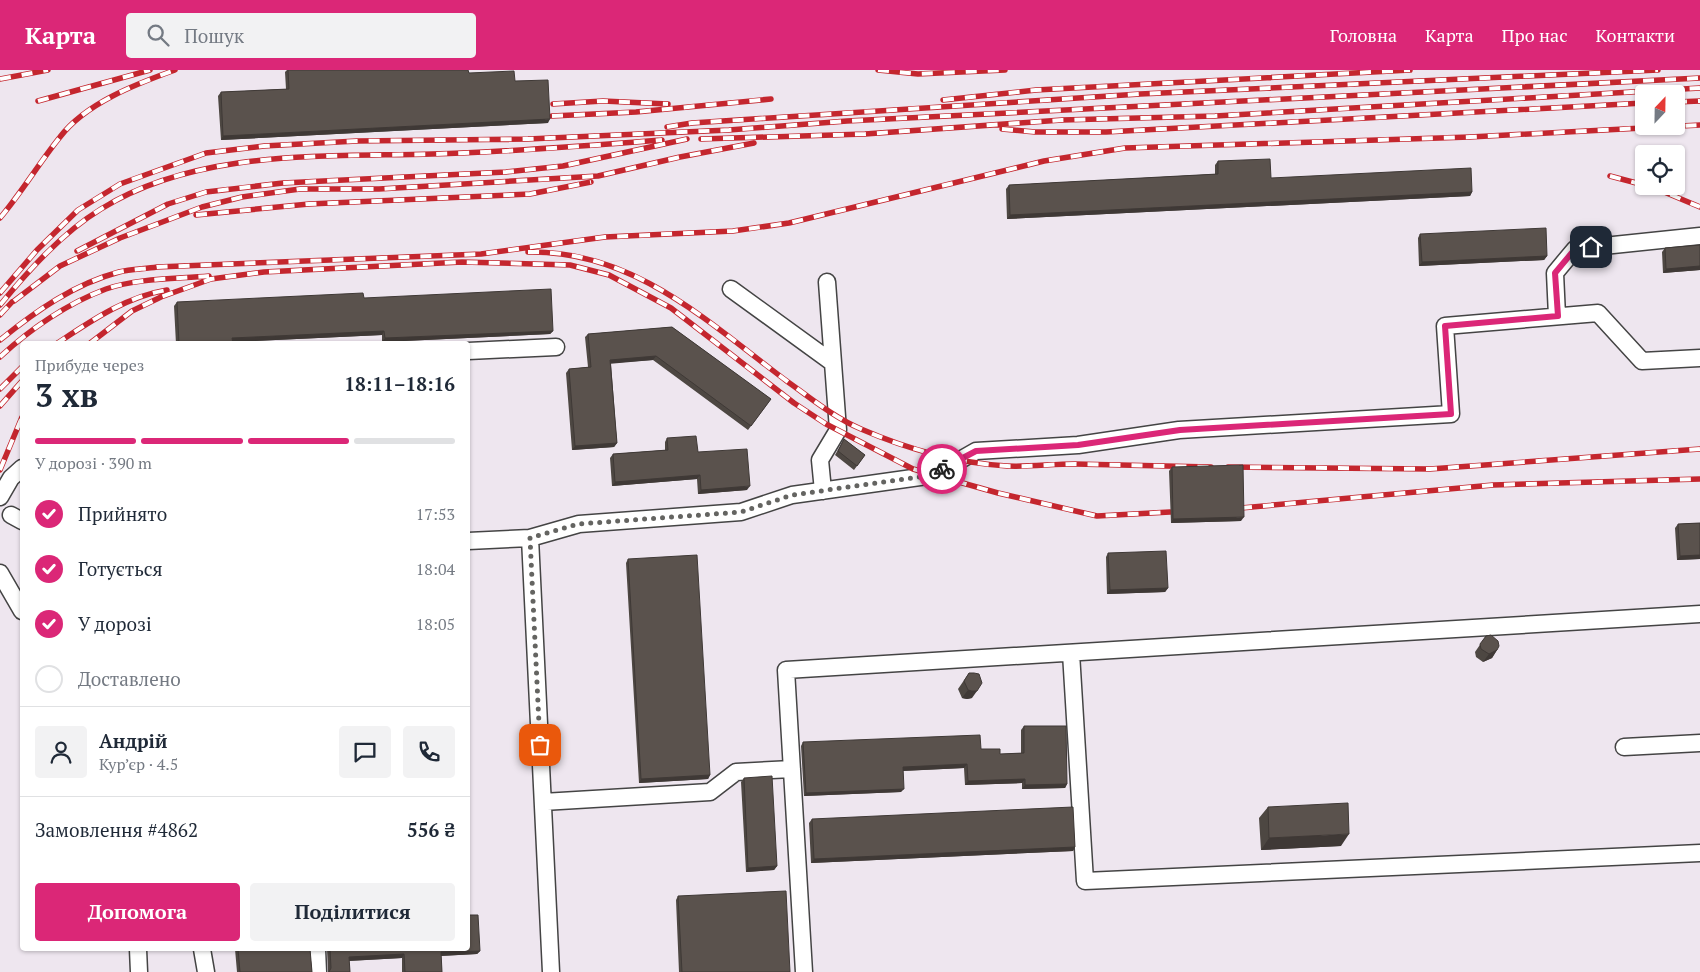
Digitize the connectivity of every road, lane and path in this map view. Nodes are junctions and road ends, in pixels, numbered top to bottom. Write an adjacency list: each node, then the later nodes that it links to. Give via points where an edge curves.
1 (1700, 236): 4 (lane, via 1575,249 1555,273)
2 (827, 282): 8 (lane)
3 (731, 289): 8 (lane)
4 (1558, 316): 7 (lane, via 1598,312 1642,360); 10 (lane, via 1445,326 1451,414 1180,430 1078,445 976,451 934,475)
5 (556, 347): 6 (lane)
6 (470, 351)
7 (1700, 358)
8 (833, 363): 10 (lane, via 838,430 820,460)
9 (20, 470): 11 (lane)
10 (823, 491): 12 (lane, via 792,495 741,512 578,524)
11 (0, 497)
12 (530, 538): 13 (lane); 21 (lane)
13 (470, 541)
14 (0, 573): 15 (lane)
15 (20, 608)
16 (1700, 614): 17 (lane)
17 (1071, 653): 20 (lane, via 786,670); 22 (lane, via 1085,881)
18 (1700, 743): 19 (lane)
19 (1624, 747)
20 (792, 769): 21 (lane, via 736,772 710,792); 30 (lane)
21 (543, 802): 29 (lane)
22 (1700, 853)
23 (138, 951): 26 (lane)
24 (202, 951): 27 (lane)
25 (317, 951): 28 (lane)
26 (139, 972)
27 (206, 972)
28 (318, 972)
29 (551, 972)
30 (804, 972)

